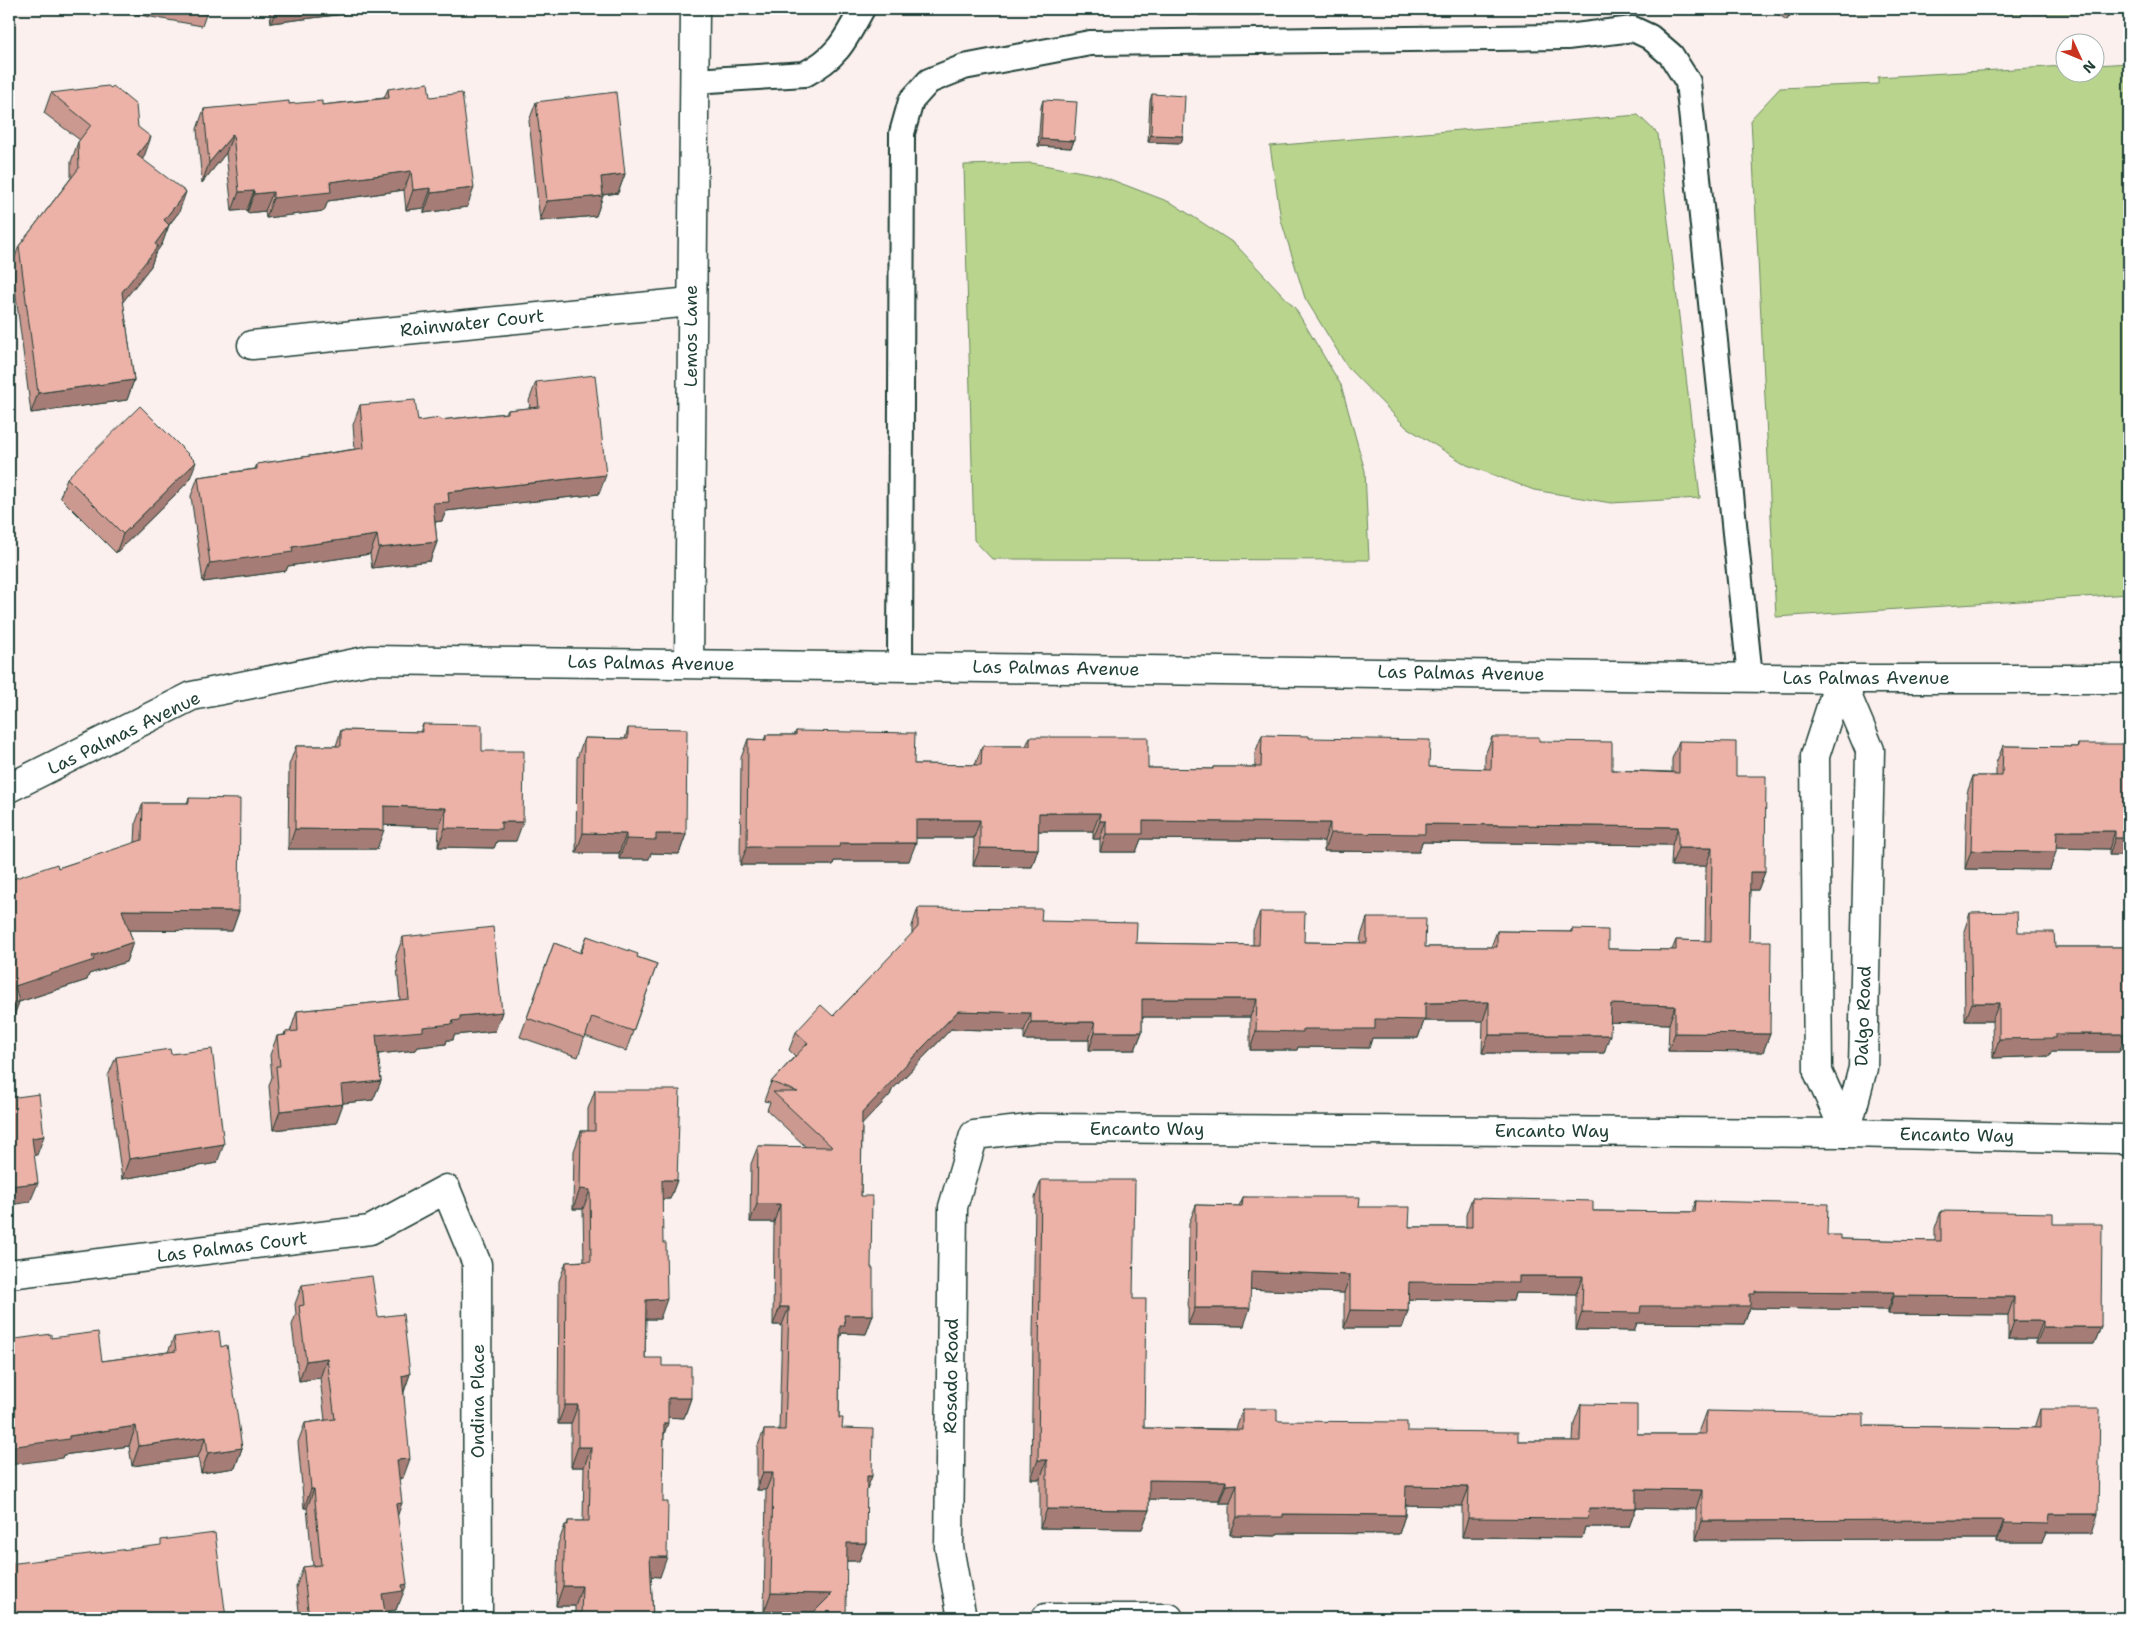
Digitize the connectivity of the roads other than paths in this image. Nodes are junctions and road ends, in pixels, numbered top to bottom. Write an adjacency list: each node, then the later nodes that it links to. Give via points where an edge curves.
1 (695, 9): 3 (street, Lemos Lane)
2 (862, 9): 3 (lane, via 843,45 805,74)
3 (694, 81): 4 (street, Lemos Lane)
4 (691, 302): 5 (street, Rainwater Court); 6 (street, Lemos Lane)
5 (252, 345)
6 (689, 663): 7 (street, Las Palmas Avenue); 11 (street, Las Palmas Avenue, via 370,660 192,696)
7 (900, 666): 8 (street, Las Palmas Avenue); 8 (lane, via 902,133 911,101 929,81 964,67 1090,43 1567,37 1633,29 1650,37 1671,55 1688,82)
8 (1750, 677): 9 (street, Las Palmas Avenue)
9 (1840, 679): 10 (street, Las Palmas Avenue); 12 (street, Dalgo Road, via 1870,750 1863,1068); 12 (street, via 1815,756 1818,1072)
10 (2129, 679)
11 (9, 788)
12 (1846, 1133): 13 (street, Encanto Way, via 1038,1128); 14 (street, Encanto Way, via 2121,1139)
13 (974, 1135): 18 (street, Rosado Road, via 952,1206 949,1547)
14 (2129, 1142)
15 (446, 1189): 16 (street, Las Palmas Court, via 370,1230); 17 (street, Ondina Place, via 477,1264)
16 (9, 1274)
17 (478, 1618)
18 (962, 1618)
19 (1046, 1618): 20 (street)
20 (1169, 1618)

